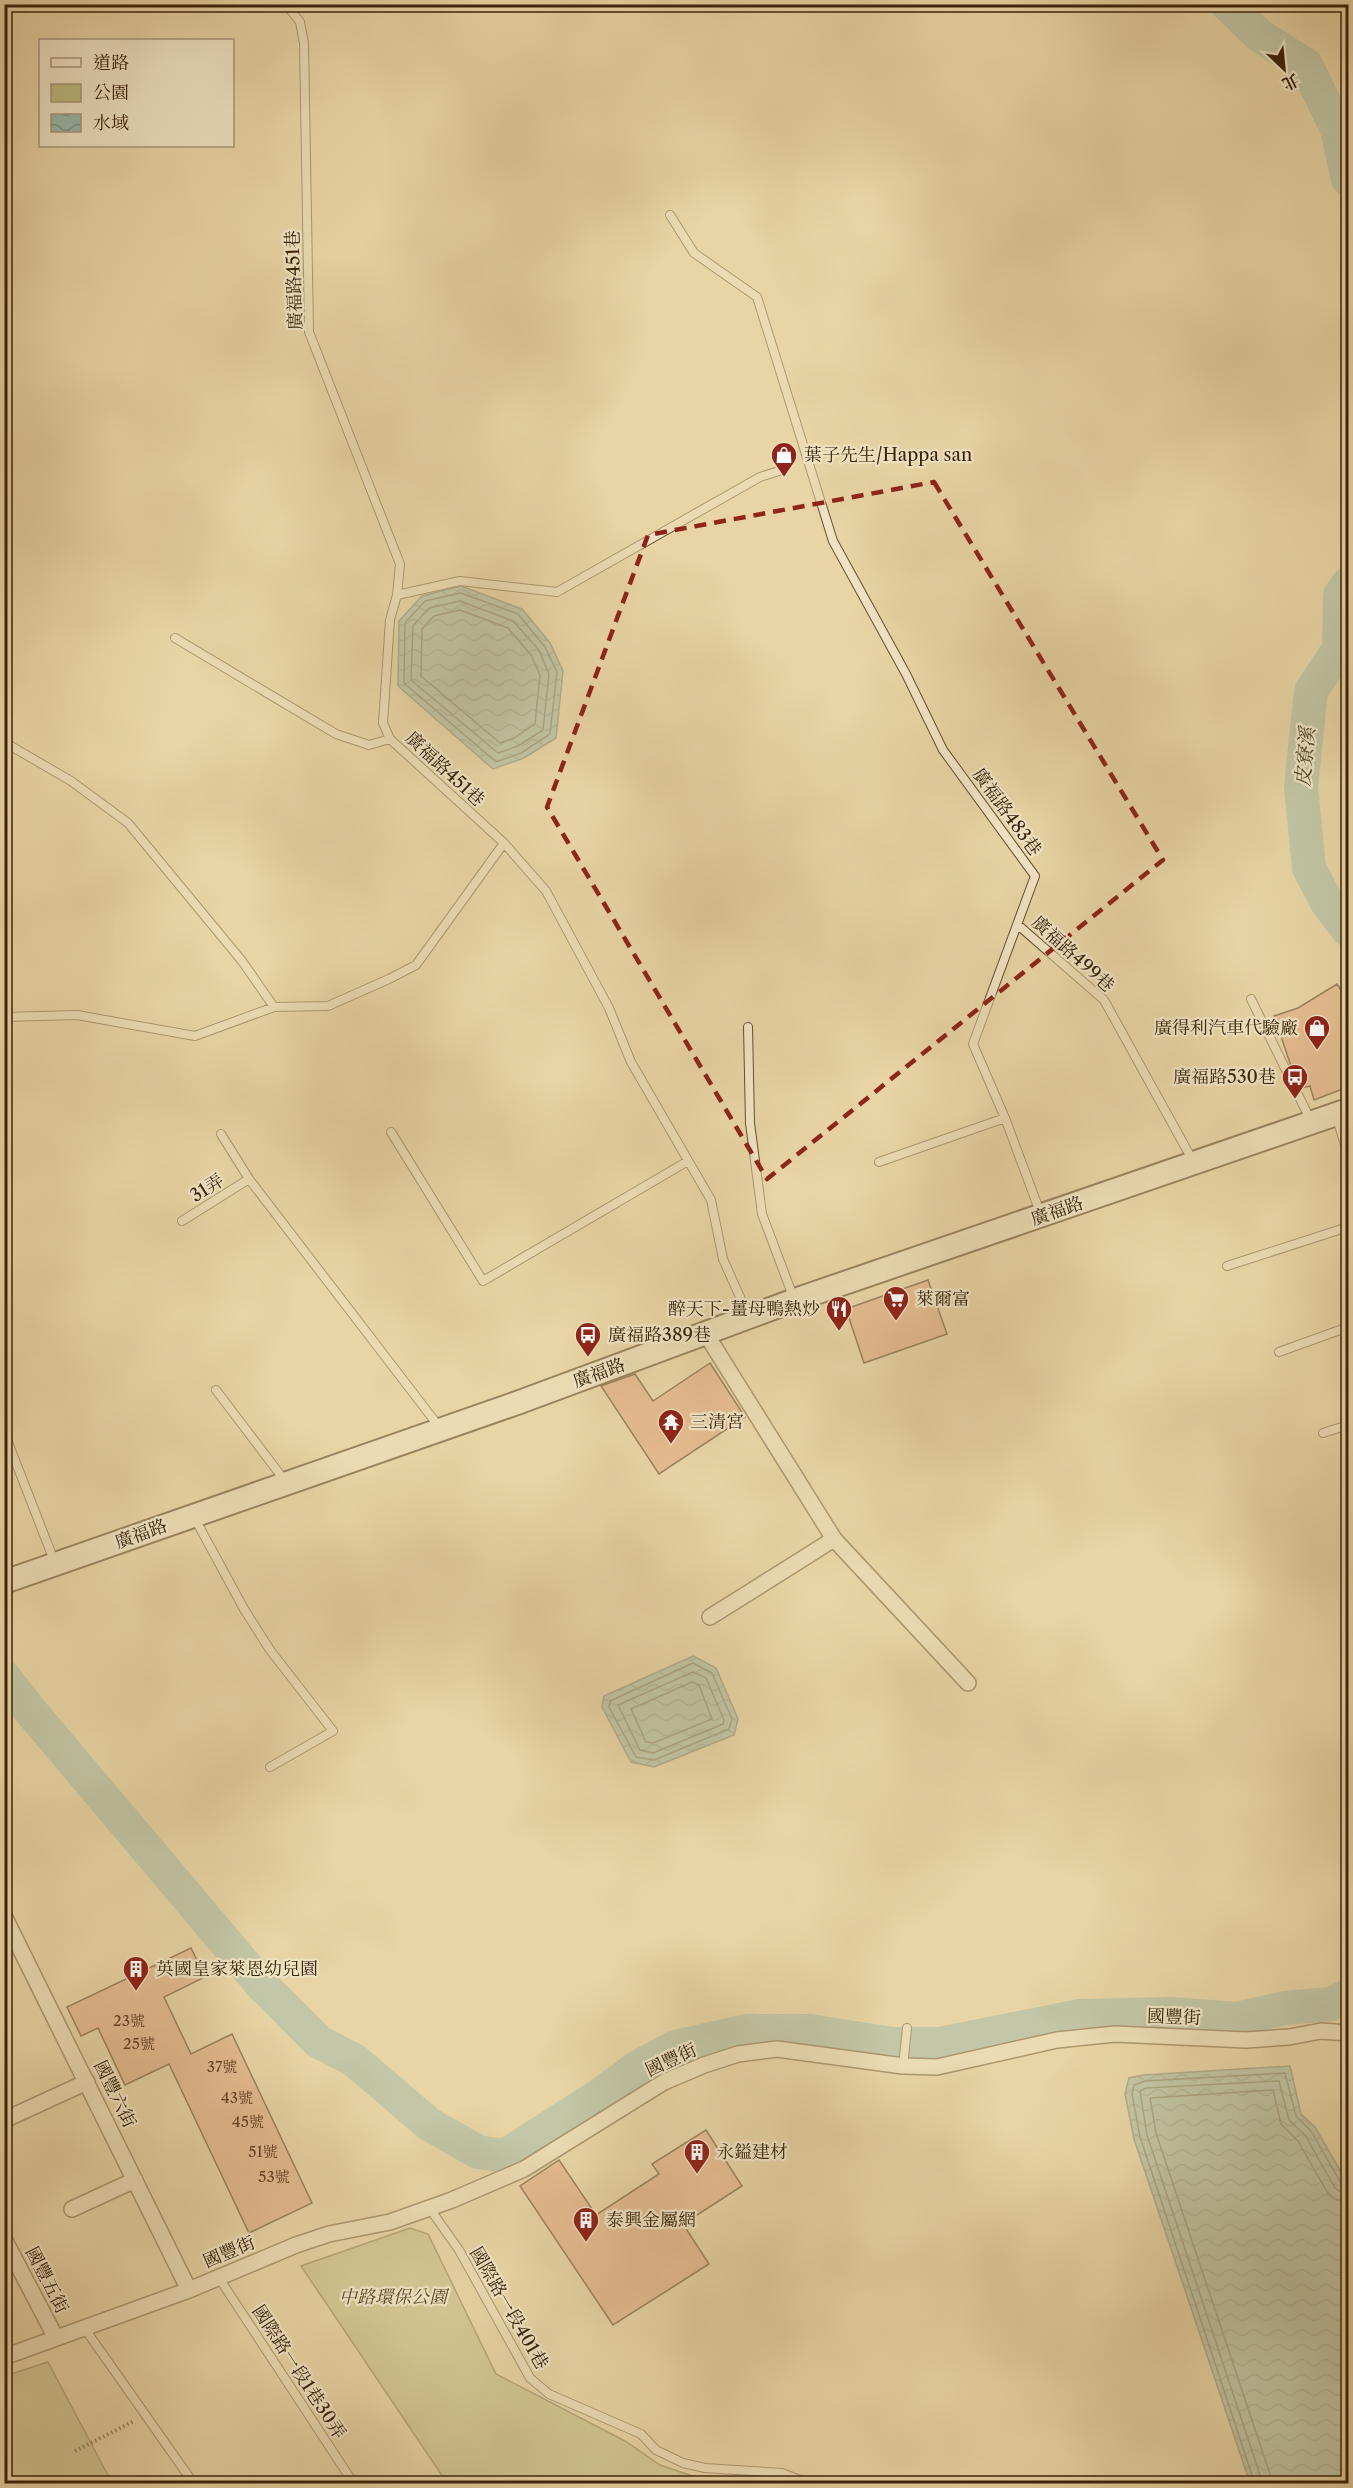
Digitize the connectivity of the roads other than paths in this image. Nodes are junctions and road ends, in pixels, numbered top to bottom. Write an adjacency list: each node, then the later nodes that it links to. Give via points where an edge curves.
1 (286, 4): 4 (lane, 廣福路451巷, via 300,22 304,43 309,332 400,564)
2 (670, 215): 9 (lane, 廣福路483巷, via 694,253 757,297 833,541 943,750 1035,876)
3 (782, 470): 4 (lane, via 760,477 557,592 460,581)
4 (397, 595): 6 (lane, 廣福路451巷, via 390,620 383,723)
5 (175, 638): 6 (lane, via 336,734 369,746)
6 (390, 739): 8 (lane, 廣福路451巷)
7 (4, 742): 11 (lane, via 71,781 128,823 242,961)
8 (504, 843): 11 (lane, via 416,965 328,1006); 20 (lane, 廣福路451巷, via 546,891 609,1008 631,1062)
9 (1018, 924): 15 (lane, 廣福路483巷, via 974,1044); 22 (lane, 廣福路499巷, via 1104,1000)
10 (1251, 999): 16 (lane)
11 (273, 1007): 12 (lane, via 195,1036 77,1015)
12 (4, 1017)
13 (748, 1027): 28 (lane, via 750,1123 762,1214)
14 (1342, 1112): 16 (street, 廣福路); 19 (lane)
15 (1005, 1118): 21 (lane); 24 (lane, 廣福路483巷)
16 (1312, 1123): 22 (street, 廣福路)
17 (391, 1132): 20 (lane, via 483,1281)
18 (221, 1134): 23 (lane)
19 (1348, 1154)
20 (688, 1161): 29 (lane, 廣福路451巷, via 711,1200 723,1259)
21 (879, 1161)
22 (1194, 1164): 24 (street, 廣福路)
23 (249, 1179): 25 (lane, 31弄); 35 (lane)
24 (1042, 1216): 28 (street, 廣福路)
25 (182, 1221)
26 (1348, 1227): 27 (lane)
27 (1227, 1266)
28 (795, 1300): 29 (street, 廣福路)
29 (750, 1318): 31 (street, 廣福路)
30 (1348, 1327): 32 (lane)
31 (706, 1334): 35 (street, 廣福路); 40 (street)
32 (1279, 1352)
33 (216, 1390): 38 (lane)
34 (1348, 1425): 37 (lane)
35 (441, 1429): 38 (street, 廣福路)
36 (4, 1432): 41 (lane)
37 (1323, 1433)
38 (286, 1482): 39 (street, 廣福路)
39 (193, 1515): 41 (street, 廣福路); 45 (lane, via 270,1650 333,1731)
40 (834, 1539): 43 (street); 44 (street)
41 (56, 1564): 42 (street, 廣福路)
42 (12, 1579)
43 (710, 1617)
44 (968, 1683)
45 (270, 1767)
46 (4, 1916): 50 (street, 國豐六街)
47 (907, 2028): 49 (lane)
48 (1348, 2033): 49 (street, 國豐街, via 1321,2031 1246,2040 1115,2034 1057,2040 937,2067)
49 (903, 2066): 54 (street, 國豐街, via 777,2049 704,2064 663,2082 524,2169)
50 (87, 2082): 51 (street); 52 (street, 國豐六街)
51 (4, 2120)
52 (135, 2180): 53 (street); 57 (street, 國豐六街)
53 (72, 2209)
54 (430, 2209): 56 (street, 國豐街, via 390,2222 329,2234); 63 (lane, 國際路一段401巷, via 459,2250 530,2378 549,2394 641,2434 656,2450 683,2463 782,2473)
55 (4, 2239): 59 (street, 國豐五街)
56 (219, 2278): 57 (street, 國豐街); 62 (lane, 國際路一段1巷30弄)
57 (189, 2290): 58 (street, 國豐街)
58 (85, 2329): 59 (street, 國豐街); 61 (lane)
59 (56, 2338): 60 (street, 國豐街)
60 (4, 2357)
61 (194, 2484)
62 (354, 2484)
63 (810, 2484)

